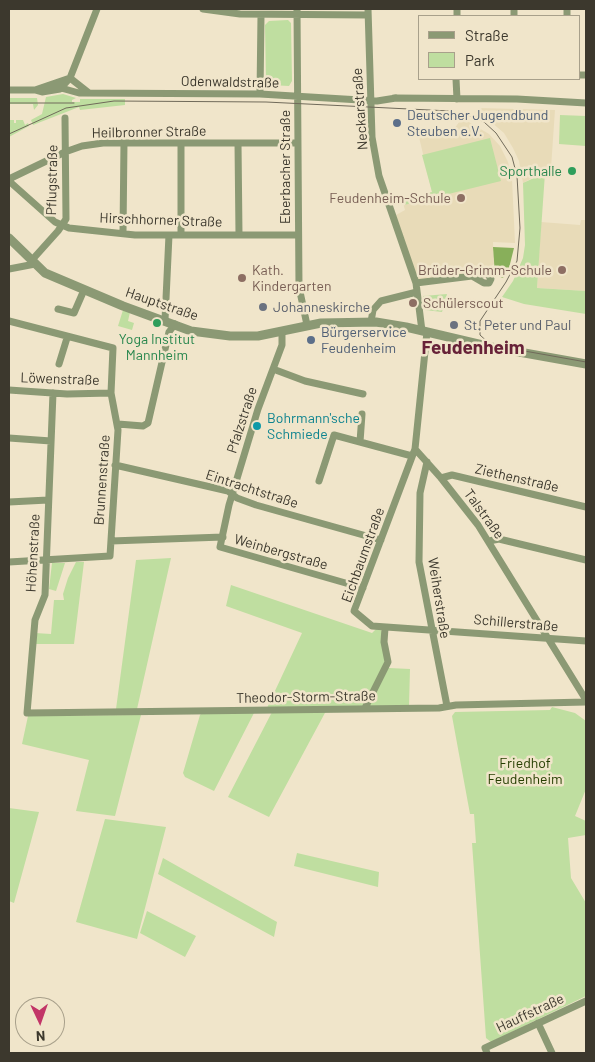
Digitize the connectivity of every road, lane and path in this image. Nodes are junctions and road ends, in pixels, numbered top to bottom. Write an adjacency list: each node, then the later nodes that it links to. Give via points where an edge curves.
1 (97, 9): 6 (street)
2 (207, 9): 5 (street)
3 (297, 12): 4 (street); 5 (street); 14 (street, Eberbacher Straße)
4 (368, 12): 15 (street, Neckarstraße)
5 (261, 15): 13 (street)
6 (70, 78): 8 (street); 10 (street, Odenwaldstraße); 11 (street); 12 (street)
7 (456, 80): 16 (street)
8 (61, 88): 10 (street, Odenwaldstraße, via 52,92); 11 (street, Odenwaldstraße)
9 (9, 90): 10 (street, Odenwaldstraße)
10 (35, 90)
11 (72, 91): 12 (street, Odenwaldstraße)
12 (89, 93): 13 (street, Odenwaldstraße)
13 (260, 94): 14 (street, Odenwaldstraße)
14 (297, 96): 15 (street, Odenwaldstraße); 21 (street, Eberbacher Straße)
15 (369, 99): 16 (street, Odenwaldstraße); 35 (street, Neckarstraße, via 379,176)
16 (457, 99): 17 (street, Odenwaldstraße)
17 (586, 103)
18 (65, 118): 23 (street, Pflugstraße)
19 (124, 142): 20 (street, Heilbronner Straße); 23 (street, Heilbronner Straße, via 82,146); 26 (street)
20 (181, 142): 22 (street, Heilbronner Straße); 28 (street)
21 (298, 143): 22 (street, Heilbronner Straße); 30 (street, Eberbacher Straße)
22 (238, 144): 29 (street)
23 (65, 152): 24 (street, Heilbronner Straße); 25 (street, Pflugstraße, via 66,219)
24 (9, 180): 25 (street)
25 (62, 226): 26 (street, Hirschhorner Straße); 32 (street, Pflugstraße)
26 (123, 234): 27 (street, Hirschhorner Straße)
27 (169, 235): 28 (street, Hirschhorner Straße); 39 (street)
28 (181, 235): 29 (street, Hirschhorner Straße)
29 (239, 235): 30 (street, Hirschhorner Straße)
30 (298, 235): 43 (street, Eberbacher Straße, via 299,287)
31 (9, 238): 32 (street, Hauptstraße)
32 (34, 262): 33 (street); 36 (street, Hauptstraße, via 45,273)
33 (9, 269)
34 (472, 276): 35 (street)
35 (416, 283): 37 (street, Neckarstraße)
36 (84, 290): 38 (street, via 74,313); 39 (street, Hauptstraße)
37 (417, 292): 41 (street, via 381,301 373,310); 45 (street, Neckarstraße)
38 (58, 309)
39 (165, 320): 42 (street, Hauptstraße)
40 (9, 321): 46 (street)
41 (371, 322): 43 (street, Hauptstraße); 45 (street, Hauptstraße)
42 (175, 324): 44 (street, Hauptstraße, via 191,331 236,336); 55 (street, via 169,332 148,423 143,426)
43 (307, 325): 44 (street, Hauptstraße)
44 (282, 331): 49 (street, Pfalzstraße, via 282,343)
45 (425, 332): 48 (street, Hauptstraße); 59 (street)
46 (67, 338): 47 (street); 52 (street, Brunnenstraße, via 112,348)
47 (59, 364)
48 (586, 364)
49 (273, 369): 53 (street, via 304,382); 64 (street, Pfalzstraße)
50 (9, 390): 51 (street, Löwenstraße)
51 (53, 393): 52 (street, Löwenstraße); 57 (street, Höhenstraße)
52 (111, 393): 55 (street, Brunnenstraße)
53 (363, 394)
54 (362, 414): 58 (street)
55 (118, 424): 61 (street, Brunnenstraße)
56 (9, 438): 57 (street)
57 (51, 440): 65 (street, Höhenstraße)
58 (360, 442): 59 (street); 63 (street, via 334,435)
59 (413, 453): 60 (street, Talstraße); 69 (street, Eichbaumstraße)
60 (427, 462): 62 (street, Talstraße); 78 (street, Weiherstraße, via 420,493 419,562)
61 (115, 465): 64 (street, Eintrachtstraße); 70 (street, Brunnenstraße)
62 (441, 478): 67 (street, Ziethenstraße, via 452,476); 71 (street, Talstraße)
63 (319, 481)
64 (233, 494): 68 (street, Pfalzstraße); 69 (street, Eintrachtstraße, via 256,505)
65 (48, 500): 66 (street); 73 (street, Höhenstraße)
66 (9, 502)
67 (586, 507)
68 (223, 537): 70 (street, Weinbergstraße); 72 (street, Pfalzstraße)
69 (381, 540): 76 (street, Eichbaumstraße)
70 (111, 541): 73 (street, Brunnenstraße, via 110,556)
71 (489, 541): 74 (street, via 499,539); 79 (street, Talstraße)
72 (220, 547): 76 (street, Weinbergstraße)
73 (46, 560): 75 (street); 84 (street, Höhenstraße, via 45,595 35,620)
74 (586, 560)
75 (9, 562)
76 (363, 588): 77 (street, Eichbaumstraße, via 354,611 372,626)
77 (385, 628): 78 (street, Schillerstraße); 83 (street, via 388,662)
78 (430, 630): 79 (street, Schillerstraße); 82 (street, Weiherstraße)
79 (547, 637): 80 (street, Schillerstraße); 81 (street, Talstraße)
80 (586, 640)
81 (586, 701): 82 (street, Theodor-Storm-Straße)
82 (447, 706): 83 (street, Theodor-Storm-Straße)
83 (365, 708): 84 (street, Theodor-Storm-Straße)
84 (27, 714)
85 (586, 1001): 86 (street, Hauffstraße)
86 (538, 1023): 87 (street, Hauffstraße); 88 (street)
87 (486, 1051)
88 (552, 1053)

